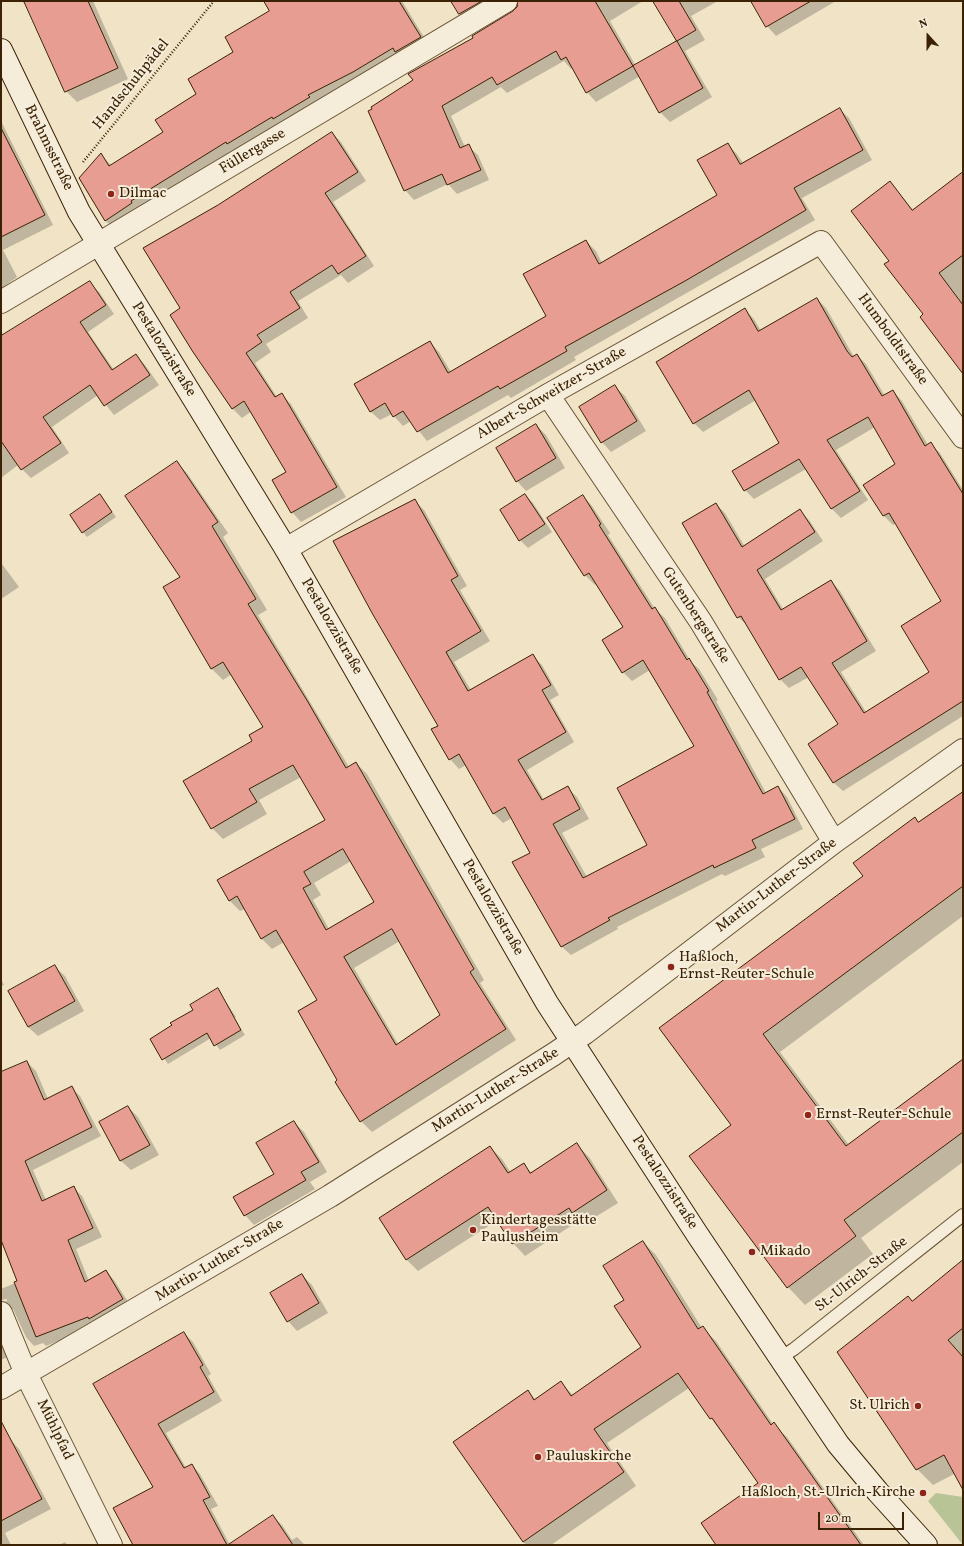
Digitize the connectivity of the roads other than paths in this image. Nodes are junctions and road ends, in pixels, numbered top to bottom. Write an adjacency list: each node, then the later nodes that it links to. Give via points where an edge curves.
1 (506, 1): 4 (street, Füllergasse)
2 (1, 50): 4 (street, Brahmsstraße, via 78,212)
3 (820, 242): 6 (street, Albert-Schweitzer-Straße); 7 (street, Humboldtstraße)
4 (98, 244): 5 (street, Füllergasse); 8 (street, Pestalozzistraße)
5 (1, 302)
6 (548, 395): 8 (street, Albert-Schweitzer-Straße); 10 (street, Gutenbergstraße, via 701,622)
7 (963, 437)
8 (286, 549): 11 (street, Pestalozzistraße)
9 (963, 750): 10 (street, Martin-Luther-Straße)
10 (834, 842): 11 (street, Martin-Luther-Straße)
11 (572, 1042): 14 (street, Pestalozzistraße); 15 (street, Martin-Luther-Straße, via 330,1196)
12 (963, 1215): 14 (lane, St.-Ulrich-Straße)
13 (1, 1313): 15 (street, Mühlpfad)
14 (780, 1358): 18 (street, Pestalozzistraße, via 838,1444)
15 (26, 1374): 16 (street, Martin-Luther-Straße); 17 (street, Mühlpfad)
16 (1, 1388)
17 (110, 1545)
18 (926, 1545)

